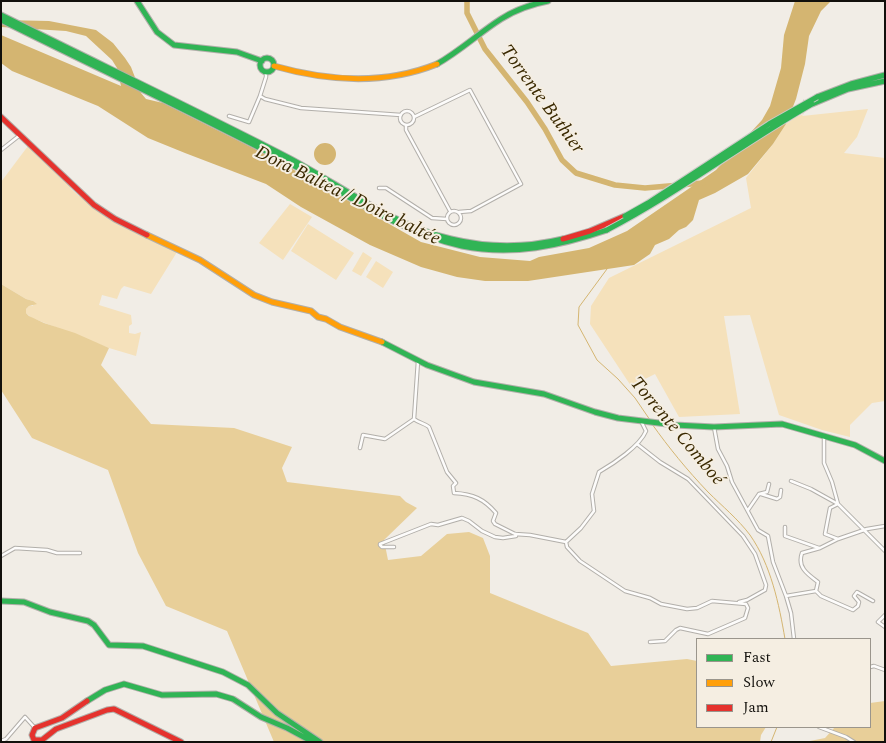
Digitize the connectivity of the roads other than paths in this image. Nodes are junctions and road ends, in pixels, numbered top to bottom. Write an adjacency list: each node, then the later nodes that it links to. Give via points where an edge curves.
1 (137, 1): 5 (main road, via 161,37 174,45 237,52)
2 (548, 1): 6 (main road, via 512,12 436,64 397,76 308,75)
3 (1, 15): 11 (main road)
4 (1, 20): 11 (main road)
5 (262, 61): 6 (main road, via 270,59); 7 (main road, via 261,66)
6 (274, 66): 7 (main road)
7 (266, 72): 10 (street)
8 (885, 75): 11 (main road, bridge, via 817,97 783,115 625,216 579,235 526,245 483,245 426,231 291,160)
9 (885, 81): 11 (main road, bridge, via 848,89 812,104 637,215 607,230 569,242 526,250 479,249 443,242 394,222)
10 (260, 96): 12 (street, via 300,108); 13 (street, via 249,122)
11 (174, 104)
12 (400, 115): 15 (street, via 408,111); 16 (street)
13 (230, 116)
14 (1, 117): 17 (main road)
15 (414, 117): 16 (street, via 413,122); 21 (street, via 470,90 521,184 470,211)
16 (406, 125): 20 (street)
17 (20, 135): 18 (street); 23 (main road, via 115,220 193,257 263,299 311,311)
18 (1, 150)
19 (379, 188): 22 (street, via 386,188 432,218)
20 (450, 211): 21 (street); 22 (street)
21 (459, 212): 22 (street, via 458,224 450,224)
22 (447, 219)
23 (418, 361): 24 (street); 25 (main road, via 474,382 544,394 595,412)
24 (414, 419): 29 (street, via 385,439 364,435); 40 (street, via 429,427 447,472 456,482 454,493 487,502 496,513 495,524)
25 (643, 422): 26 (main road); 28 (street, via 646,431)
26 (714, 427): 27 (main road, via 782,424); 36 (street, via 718,449)
27 (824, 436): 30 (main road, via 855,445); 35 (street, via 824,463)
28 (637, 443): 42 (street, via 599,472 592,494 594,511); 52 (street, via 660,462 688,478 743,536 755,554 765,590)
29 (360, 448)
30 (885, 460)
31 (791, 481): 35 (street)
32 (769, 484): 34 (street, via 767,492)
33 (781, 490): 34 (street, via 777,499)
34 (759, 494): 36 (street)
35 (838, 504): 39 (street); 41 (street, via 830,508 825,534)
36 (748, 510): 49 (street, via 758,530 768,536 773,562)
37 (885, 526): 39 (street)
38 (785, 527): 44 (street, via 785,536)
39 (863, 531): 41 (street); 45 (street)
40 (516, 534): 42 (street); 43 (street, via 495,537 462,518 431,524 380,544 382,547)
41 (838, 539): 44 (street)
42 (566, 542): 52 (street, via 566,547 580,561 625,591 661,604 687,609 712,601)
43 (394, 547)
44 (820, 548): 48 (street, via 802,553 800,558 802,568 818,582)
45 (885, 551)
46 (80, 553): 47 (street, via 15,548)
47 (1, 556)
48 (816, 591): 49 (street); 51 (street, via 820,596 853,610 859,602 854,596 857,592)
49 (786, 596): 55 (street)
50 (1, 601): 64 (main road, via 28,603 92,624 109,645 150,648 228,675 248,685 278,713)
51 (873, 601)
52 (737, 602): 56 (street, via 746,604 748,612 735,624 708,634 680,628 665,641)
53 (885, 615): 54 (street, via 878,622)
54 (885, 626)
55 (794, 638)
56 (650, 642)
57 (871, 667): 58 (street)
58 (885, 670)
59 (35, 728): 61 (street, via 25,717); 62 (main road, via 32,737 40,741 56,729 114,709); 63 (main road, via 62,718 105,690 124,684 162,695 216,694 227,697)
60 (822, 728): 65 (street)
61 (1, 741)
62 (181, 742)
63 (312, 742)
64 (320, 742)
65 (854, 742)

